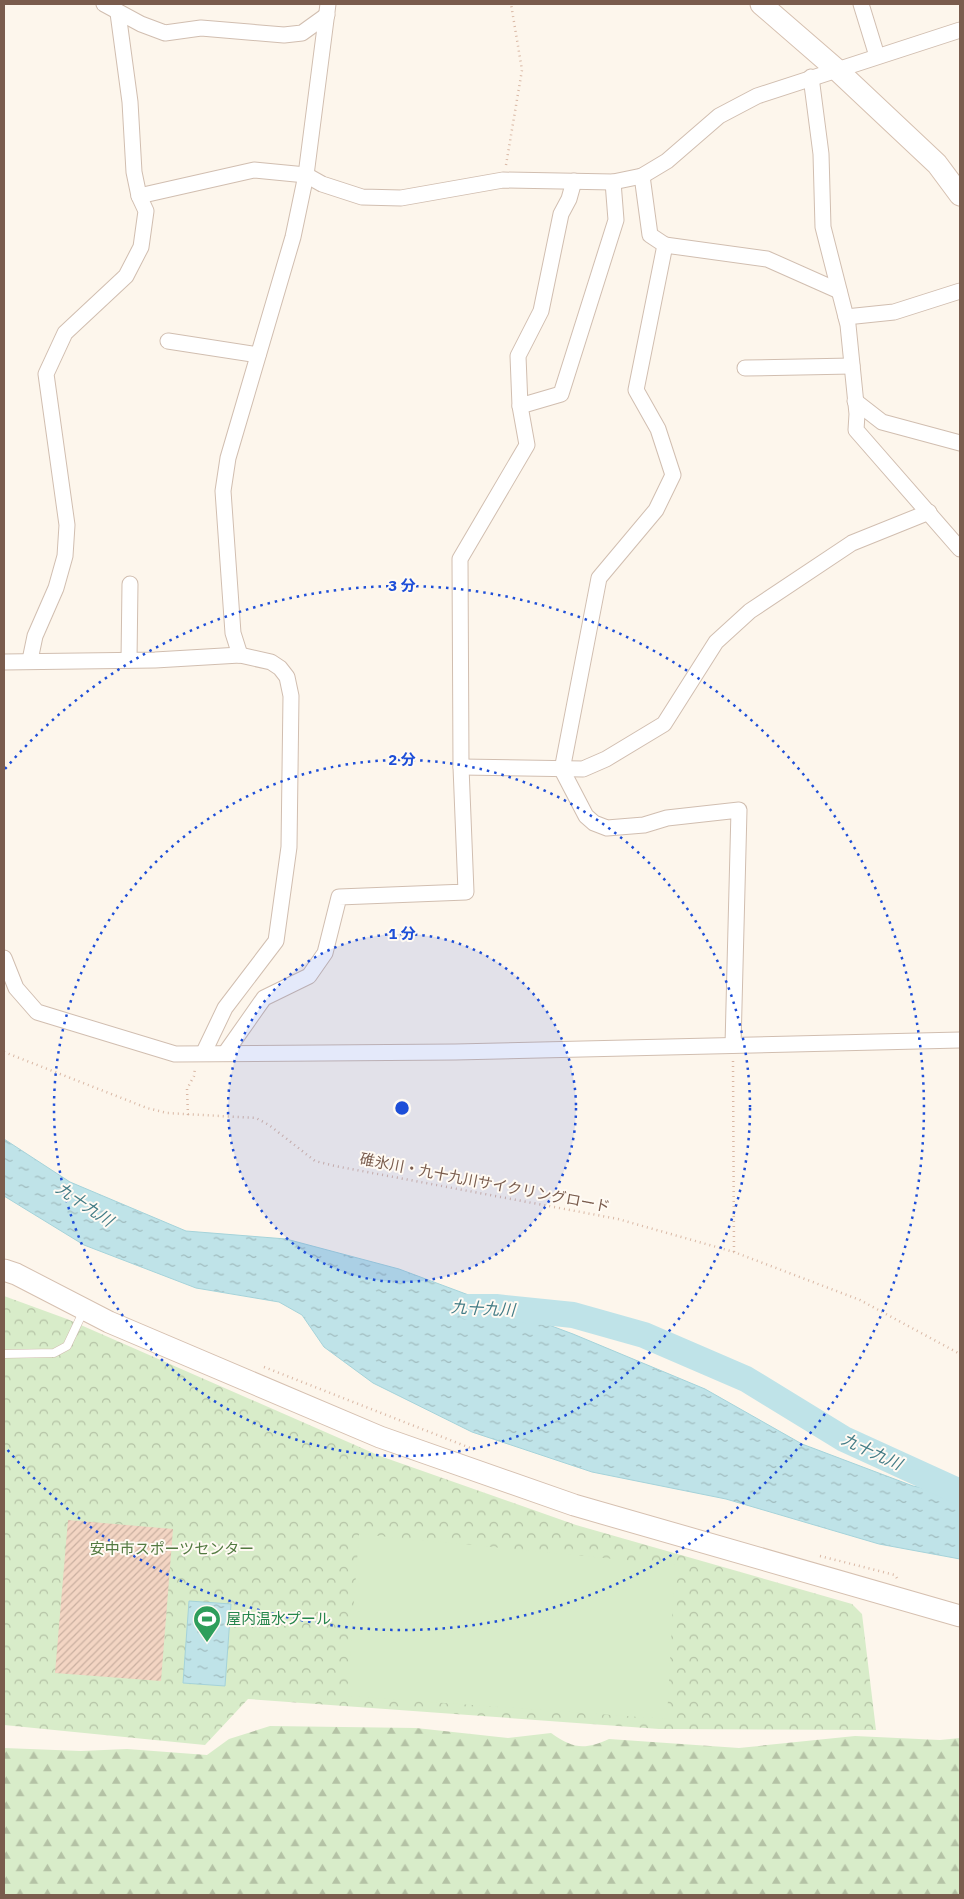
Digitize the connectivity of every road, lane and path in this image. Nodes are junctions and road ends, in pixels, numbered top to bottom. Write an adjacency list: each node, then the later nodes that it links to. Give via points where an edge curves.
1 (104, 4): 6 (street)
2 (511, 4): 13 (path, via 522,70)
3 (761, 4): 9 (street)
4 (860, 4): 8 (street)
5 (327, 9): 6 (street, via 302,33 284,35 201,28 165,33); 11 (street)
6 (118, 12): 17 (street)
7 (960, 30): 8 (street)
8 (877, 56): 9 (street)
9 (836, 69): 10 (street); 16 (street, via 937,164)
10 (812, 77): 12 (street, via 757,96 719,116 667,161); 19 (street, via 821,154 823,227)
11 (306, 175): 13 (street, via 322,184 362,197 401,198); 17 (street, via 254,170); 23 (street, via 294,237)
12 (642, 176): 15 (street); 18 (street, via 650,235)
13 (503, 180): 14 (street)
14 (574, 181): 15 (street); 27 (street, via 561,214 541,311 518,356)
15 (613, 182): 27 (street, via 616,220 561,394)
16 (960, 195)
17 (139, 196): 33 (street, via 146,212 142,247 126,276 65,332 46,374 66,533 65,556 56,588 35,636)
18 (665, 246): 19 (street, via 767,259); 37 (street, via 636,390 658,429 672,475 656,510 599,578)
19 (839, 291): 21 (street)
20 (960, 291): 21 (street, via 894,312)
21 (846, 317): 24 (street)
22 (168, 341): 23 (street)
23 (258, 356): 32 (street, via 228,458 223,491 233,633)
24 (852, 366): 25 (street); 26 (street)
25 (745, 368)
26 (855, 400): 28 (street, via 882,422); 29 (street, via 856,430)
27 (520, 406): 36 (street, via 527,445 460,559)
28 (960, 443)
29 (929, 512): 30 (street); 37 (street, via 852,543 750,611 716,642 664,724 606,759 583,769)
30 (960, 549)
31 (130, 584): 34 (street)
32 (240, 655): 34 (street); 42 (street, via 271,662 287,677 291,696 289,847 276,941 225,1008)
33 (30, 660): 34 (street); 35 (street)
34 (129, 660)
35 (4, 662)
36 (461, 767): 37 (street); 43 (street, via 466,892 338,897 325,953 309,976 264,998)
37 (562, 770): 40 (street, via 586,816 607,828 739,810)
38 (4, 958): 42 (street, via 16,988 37,1012 175,1054)
39 (960, 1040): 40 (street)
40 (733, 1045): 43 (street, via 455,1052); 45 (path)
41 (4, 1052): 44 (path, 碓氷川・九十九川サイクリングロード, via 147,1108)
42 (200, 1052): 43 (street); 44 (path, via 187,1090)
43 (226, 1052)
44 (188, 1115): 45 (path, 碓氷川・九十九川サイクリングロード, via 256,1118 316,1161 335,1166 593,1214)
45 (734, 1252): 49 (path, 碓氷川・九十九川サイクリングロード, via 860,1300)
46 (4, 1270): 47 (street)
47 (84, 1309): 48 (lane, via 70,1341 54,1353); 54 (street, via 380,1437 547,1496)
48 (4, 1354)
49 (960, 1354)
50 (261, 1366): 51 (path)
51 (487, 1454)
52 (818, 1555): 53 (path, via 895,1575 899,1579)
53 (896, 1586)
54 (960, 1616)

